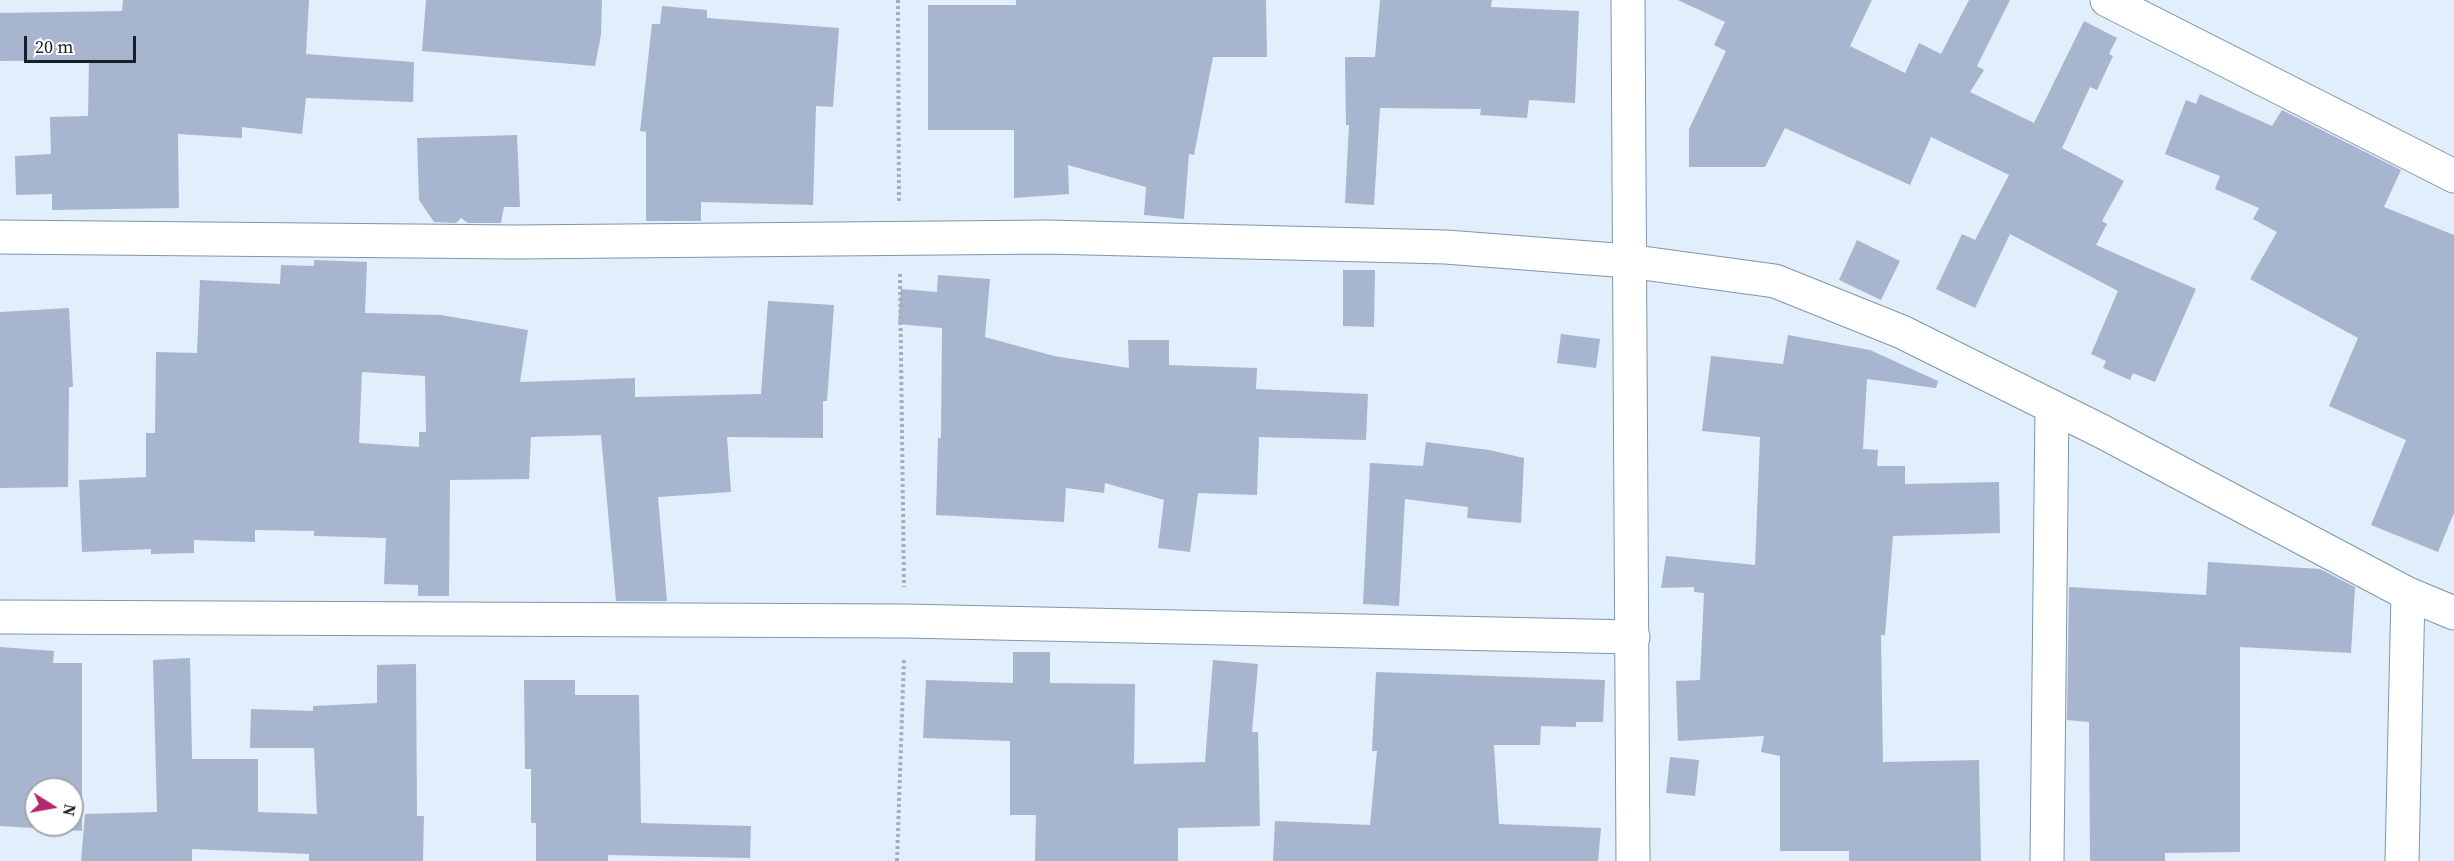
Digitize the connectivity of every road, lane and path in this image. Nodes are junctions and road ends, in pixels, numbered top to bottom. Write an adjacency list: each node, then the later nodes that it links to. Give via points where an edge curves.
1 (898, 0): 6 (path)
2 (1628, 0): 7 (street)
3 (2107, 0): 4 (street)
4 (2454, 176)
5 (0, 237): 6 (street, via 516,242)
6 (900, 240): 7 (street, via 1048,237 1446,247); 12 (path)
7 (1628, 261): 8 (street, via 1775,281 1902,332); 13 (street)
8 (2052, 407): 9 (street); 16 (street)
9 (2408, 594): 10 (street); 17 (street)
10 (2454, 613)
11 (0, 617): 12 (street)
12 (905, 621): 13 (street); 14 (path)
13 (1633, 637): 15 (street)
14 (897, 861)
15 (1633, 861)
16 (2047, 861)
17 (2402, 861)

